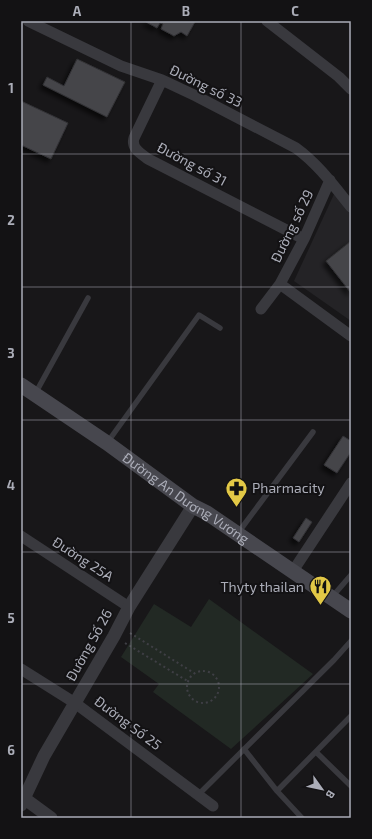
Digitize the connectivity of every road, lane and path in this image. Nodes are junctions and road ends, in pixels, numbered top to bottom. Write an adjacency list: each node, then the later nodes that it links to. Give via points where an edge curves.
1 (28, 21): 3 (street, Đường số 33, via 121,66)
2 (267, 21): 4 (street)
3 (162, 80): 5 (street, Đường số 33, via 296,148); 7 (street, Đường số 31, via 134,138 135,148 148,158)
4 (351, 89)
5 (330, 180): 6 (street, Đường số 33); 7 (street, Đường số 29)
6 (351, 207)
7 (304, 239): 8 (street, Đường số 29)
8 (280, 284): 10 (street, Đường số 29); 12 (street, Đường số 29)
9 (88, 298): 14 (lane)
10 (261, 309)
11 (220, 328): 16 (lane, via 199,315)
12 (351, 336)
13 (21, 385): 14 (main road, Đường An Dương Vương)
14 (35, 394): 16 (main road, Đường An Dương Vương)
15 (312, 432): 19 (lane)
16 (107, 443): 18 (main road, Đường An Dương Vương)
17 (351, 483): 21 (street)
18 (193, 506): 19 (main road, Đường An Dương Vương); 24 (street, Đường Số 26)
19 (238, 534): 21 (main road, Đường An Dương Vương)
20 (21, 536): 24 (street, Đường 25A)
21 (293, 571): 23 (main road, Đường An Dương Vương)
22 (351, 575): 23 (lane)
23 (332, 598): 25 (main road, Đường An Dương Vương)
24 (129, 607): 26 (street, Đường Số 26)
25 (351, 611)
26 (116, 631): 29 (path); 30 (path); 31 (street, Đường Số 26)
27 (351, 641): 33 (lane)
28 (21, 668): 31 (street, Đường Số 25)
29 (194, 673): 30 (path); 30 (path, via 210,672 217,678 219,688 215,698 206,703 197,702 189,695)
30 (189, 682)
31 (75, 703): 37 (street, Đường Số 25); 38 (street, Đường Số 26)
32 (351, 716): 34 (lane)
33 (244, 749): 36 (lane); 37 (lane)
34 (316, 752): 35 (lane); 36 (lane)
35 (351, 786)
36 (277, 791): 41 (lane)
37 (198, 795): 39 (street, Đường Số 25)
38 (22, 800): 40 (street)
39 (213, 806)
40 (51, 818)
41 (302, 818)

